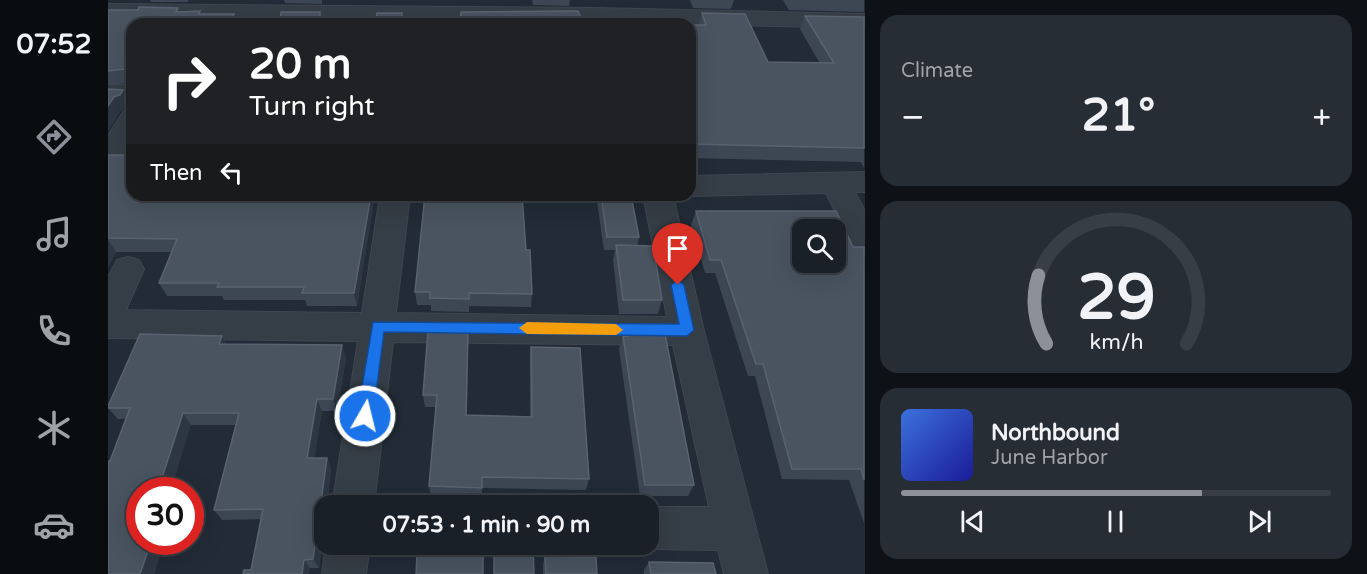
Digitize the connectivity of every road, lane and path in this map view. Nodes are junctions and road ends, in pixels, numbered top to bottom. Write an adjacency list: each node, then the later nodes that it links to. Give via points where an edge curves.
1 (217, 6): 2 (street); 6 (street)
2 (339, 7): 7 (street)
3 (456, 7): 4 (street); 8 (street)
4 (590, 8): 5 (street)
5 (754, 9): 9 (street)
6 (108, 11)
7 (410, 18)
8 (420, 18)
9 (864, 21)
10 (108, 93): 11 (street)
11 (126, 93)
12 (126, 128): 13 (street)
13 (108, 159)
14 (850, 182): 15 (street); 18 (street)
15 (696, 186)
16 (394, 201): 22 (street)
17 (659, 201): 23 (street)
18 (864, 242)
19 (128, 269): 20 (street)
20 (108, 312)
21 (108, 324): 22 (street)
22 (378, 326): 23 (street); 24 (street)
23 (687, 330): 26 (street)
24 (355, 495)
25 (659, 528): 26 (street)
26 (735, 529): 29 (street)
27 (347, 555): 28 (street)
28 (344, 574)
29 (746, 574)

